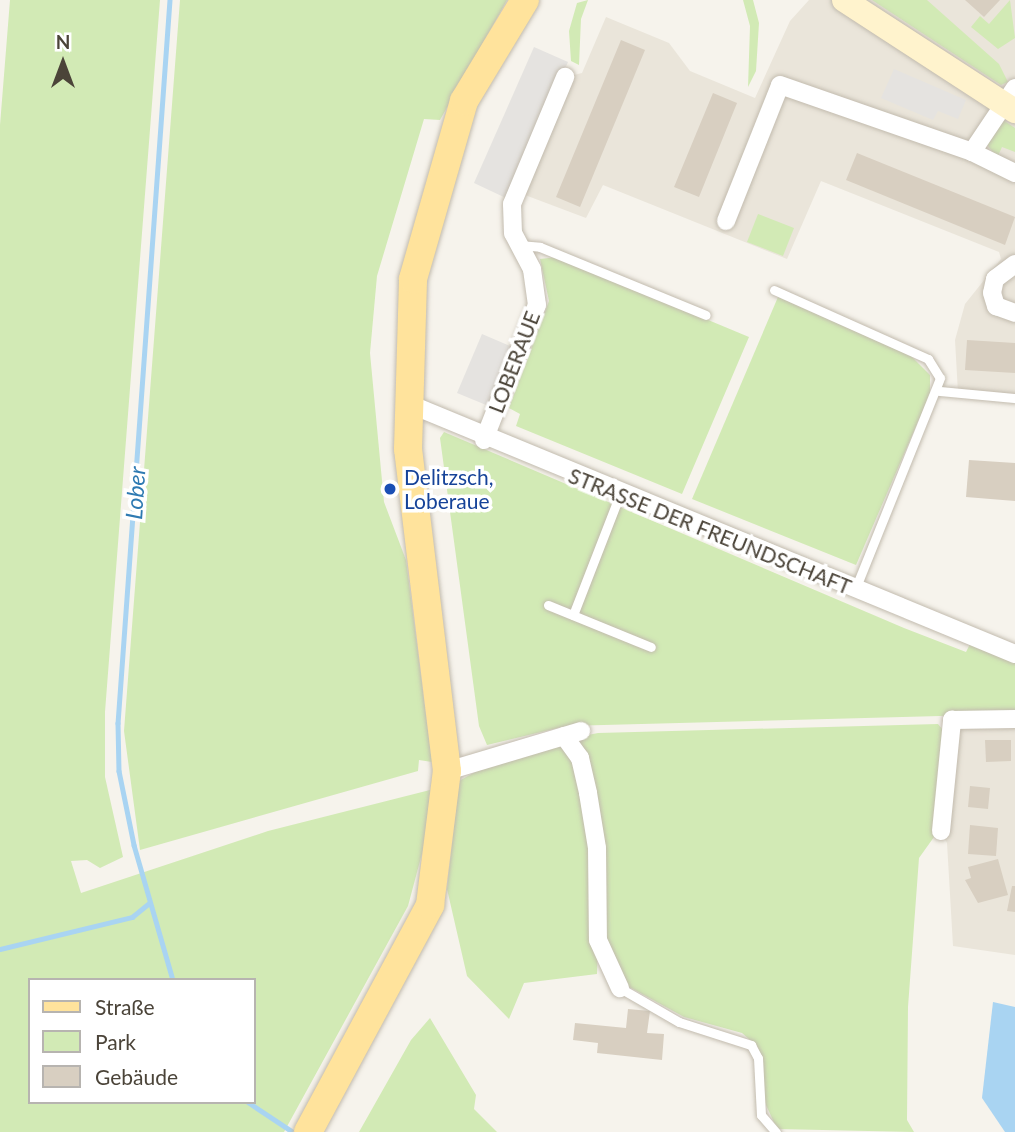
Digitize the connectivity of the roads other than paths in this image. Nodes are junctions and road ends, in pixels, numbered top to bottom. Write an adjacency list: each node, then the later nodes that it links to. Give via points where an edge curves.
1 (525, 0): 15 (main road, via 464,101 433,196 413,279)
2 (844, 0): 4 (street)
3 (565, 77): 8 (street, LOBERAUE, via 512,204)
4 (1011, 101): 5 (street)
5 (972, 152): 6 (street); 7 (street, via 780,85)
6 (1015, 173)
7 (726, 221)
8 (520, 245): 12 (lane, via 540,247); 16 (street, LOBERAUE, via 533,269 537,305)
9 (1015, 264): 11 (street, via 995,279 992,293 996,306)
10 (774, 290): 13 (lane, via 928,359 940,378)
11 (1015, 313)
12 (706, 316)
13 (939, 391): 14 (lane); 18 (lane)
14 (1015, 398)
15 (407, 403): 16 (street, STRASSE DER FREUNDSCHAFT); 24 (main road)
16 (484, 440): 17 (street, STRASSE DER FREUNDSCHAFT)
17 (620, 494): 18 (street, STRASSE DER FREUNDSCHAFT); 20 (lane)
18 (855, 589): 22 (street, STRASSE DER FREUNDSCHAFT)
19 (548, 605): 20 (lane)
20 (573, 615): 21 (lane)
21 (651, 647)
22 (1015, 654)
23 (1015, 719): 25 (street, via 952,720)
24 (447, 771): 26 (street, via 572,734 597,848 598,940); 27 (main road, via 429,905)
25 (941, 831)
26 (621, 988): 28 (lane, via 680,1022 751,1045 758,1059 761,1115)
27 (308, 1132)
28 (776, 1132)

